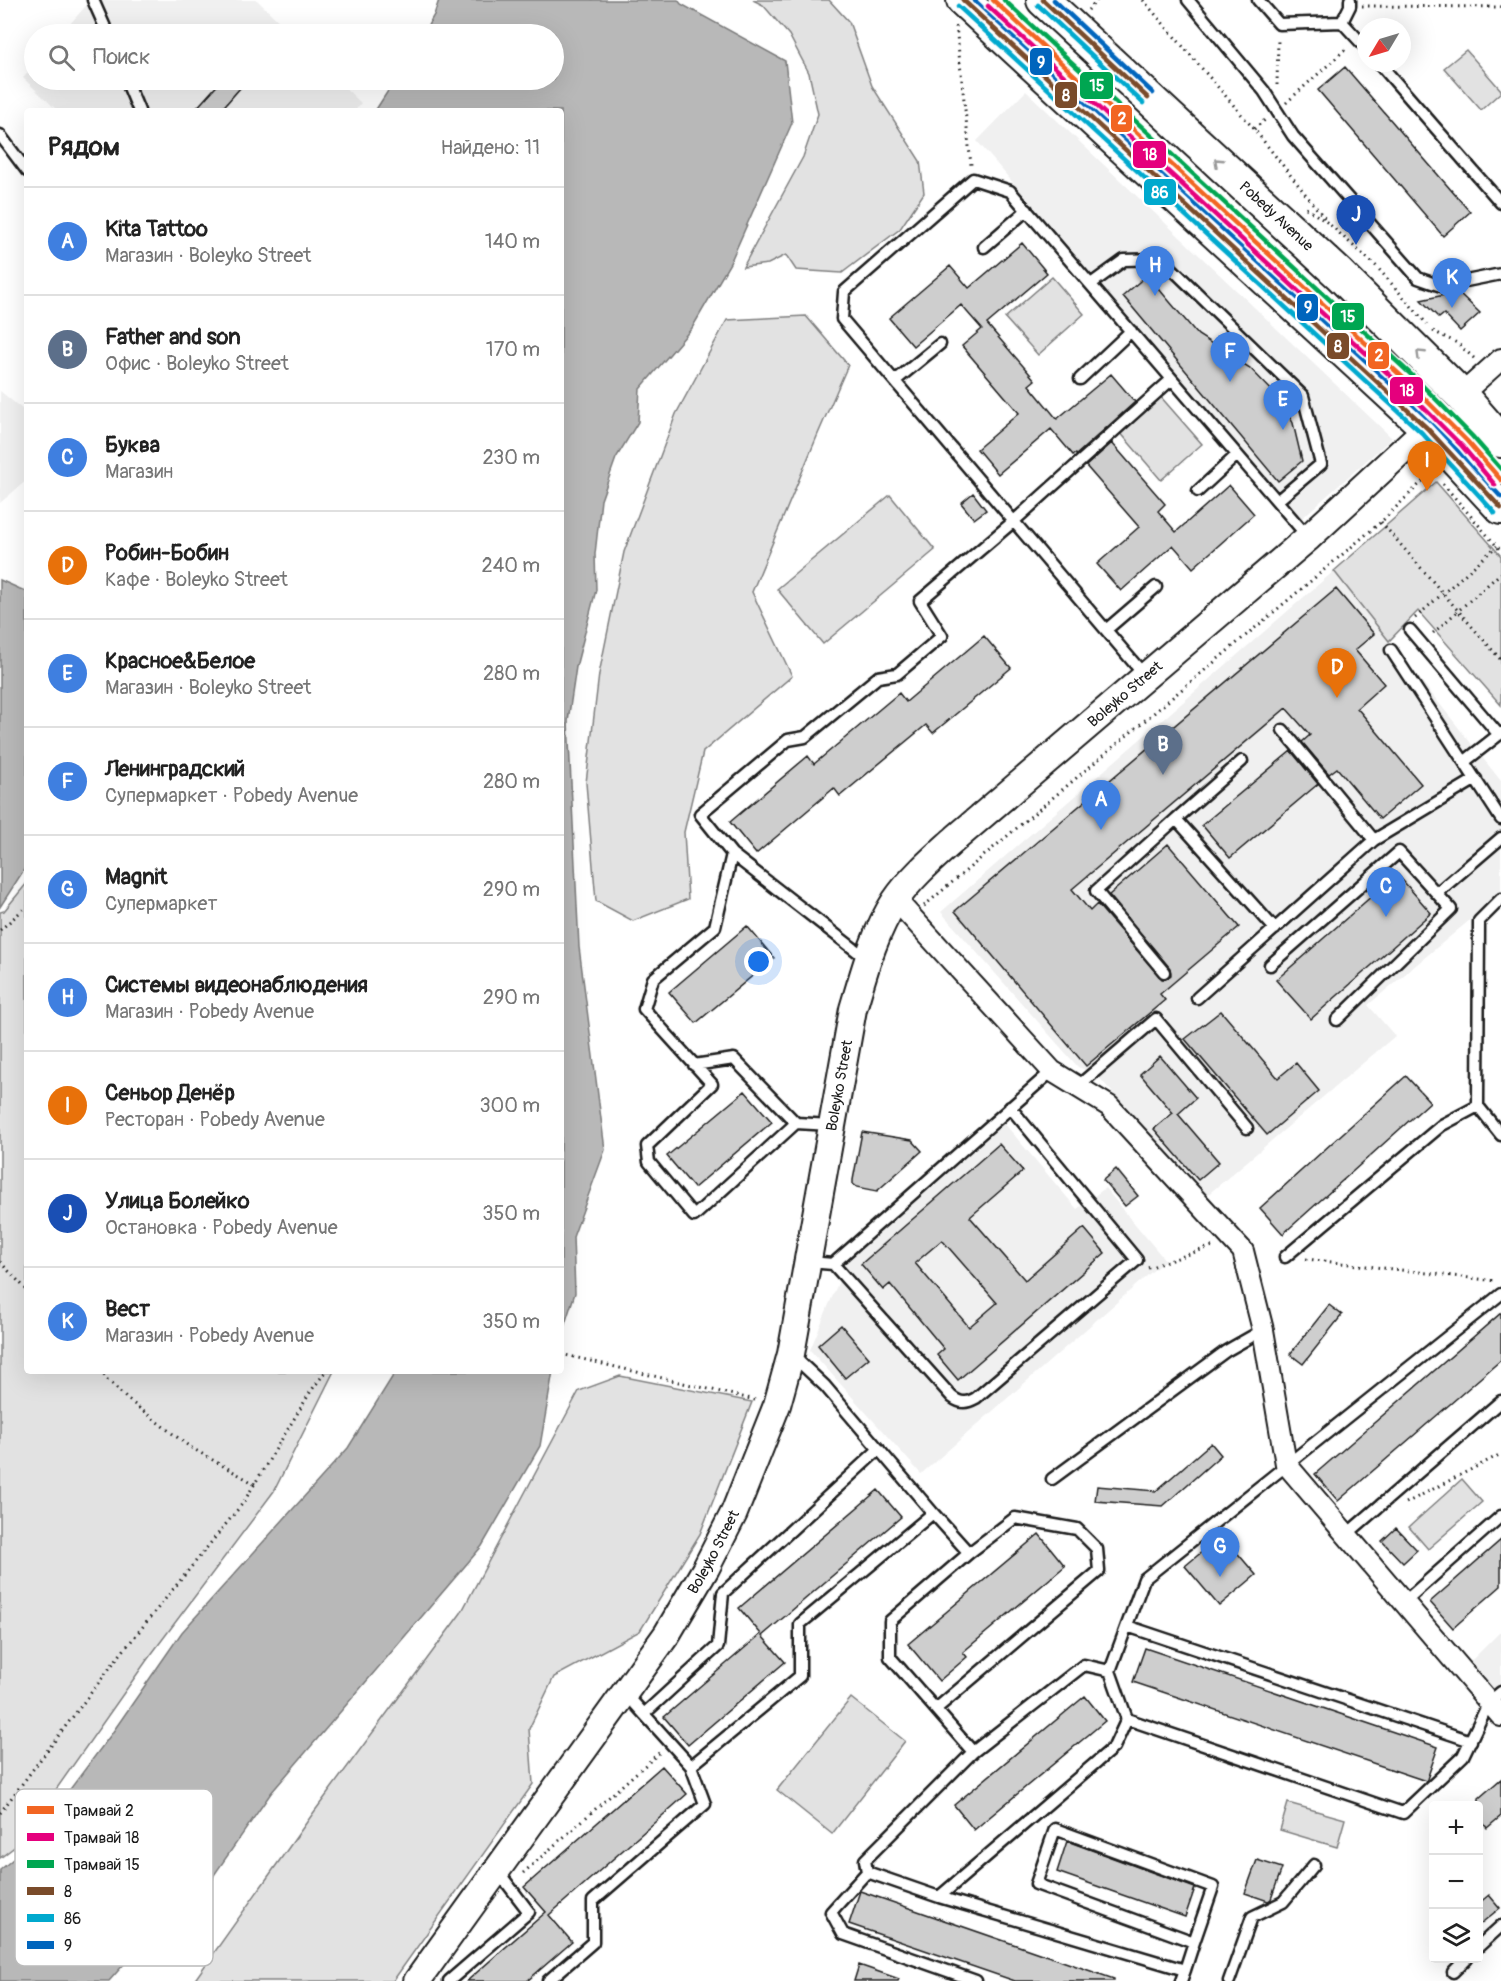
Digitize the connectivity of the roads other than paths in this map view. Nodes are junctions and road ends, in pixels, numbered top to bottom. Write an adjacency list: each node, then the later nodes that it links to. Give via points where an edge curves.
1 (93, 0): 8 (lane)
2 (1043, 0): 26 (main road, Pobedy Avenue, one-way to 2, via 1339,274)
3 (1188, 0): 18 (lane, via 1278,110 1293,136 1418,278 1441,286)
4 (1258, 0): 7 (lane, via 1279,24)
5 (1350, 3): 7 (lane)
6 (959, 8): 27 (main road)
7 (1342, 22): 9 (lane)
8 (104, 24)
9 (1357, 38)
10 (1387, 72): 15 (lane)
11 (131, 90): 12 (lane)
12 (139, 108)
13 (0, 135): 14 (lane)
14 (24, 167)
15 (1499, 196)
16 (1027, 210): 17 (lane); 19 (lane); 25 (lane, via 1010,190 974,179 844,292 842,319)
17 (984, 247)
18 (1501, 274)
19 (1091, 284): 20 (lane); 31 (lane, via 1124,260 1162,259 1303,396 1321,464)
20 (1131, 331): 23 (lane); 24 (lane)
21 (940, 344): 25 (lane)
22 (1501, 359): 26 (street, Boleyko Street)
23 (1080, 379)
24 (1172, 379): 29 (lane); 33 (lane)
25 (895, 381): 33 (lane)
26 (1461, 395): 27 (main road, Boleyko Street); 28 (main road, Pobedy Avenue)
27 (1427, 428): 32 (main road); 34 (street, Boleyko Street)
28 (1501, 441)
29 (1237, 454): 30 (lane); 31 (lane)
30 (1198, 491)
31 (1277, 501): 34 (lane)
32 (1501, 508)
33 (1014, 521): 37 (lane); 49 (lane, via 920,601 942,636 897,674 878,676 805,737 788,741 700,814)
34 (1309, 537): 39 (street, Boleyko Street)
35 (1156, 587): 37 (lane)
36 (1409, 628): 41 (lane)
37 (1106, 630): 39 (lane)
38 (1391, 650): 43 (lane)
39 (1145, 676): 52 (street, Boleyko Street, via 926,865)
40 (1283, 730): 48 (lane)
41 (1500, 734): 43 (lane)
42 (1242, 761): 45 (lane)
43 (1464, 762): 44 (lane)
44 (1476, 779): 46 (lane); 48 (lane)
45 (1176, 819): 53 (lane); 56 (lane, via 1096,891)
46 (1501, 819)
47 (1501, 838): 50 (lane)
48 (1374, 840): 53 (lane)
49 (732, 854): 54 (lane); 59 (lane, via 715,927 653,980 644,1009)
50 (1437, 893): 55 (lane, via 1399,852); 58 (lane, via 1451,909)
51 (1501, 899): 62 (lane, via 1479,921)
52 (903, 908): 54 (street, Boleyko Street, via 884,922); 60 (street)
53 (1275, 929): 57 (lane)
54 (868, 960): 65 (street, Boleyko Street, via 853,1009)
55 (1270, 965)
56 (1164, 972)
57 (1197, 998)
58 (1337, 1020)
59 (694, 1065): 64 (lane, via 734,1059); 64 (lane, via 712,1084 647,1146 649,1162 694,1216)
60 (1052, 1071): 61 (street); 63 (lane)
61 (1077, 1087): 66 (lane, via 1156,1019); 71 (street, via 1109,1106 1243,1251)
62 (1478, 1106): 67 (lane); 68 (lane, via 1442,1125)
63 (1010, 1107): 69 (lane); 69 (lane, via 1137,1260 976,1398 962,1403 952,1397)
64 (796, 1123): 65 (lane)
65 (832, 1125): 69 (street, Boleyko Street)
66 (1247, 1128)
67 (1501, 1135)
68 (1285, 1257)
69 (821, 1263): 72 (street, Boleyko Street)
70 (1501, 1294): 75 (lane)
71 (1263, 1330): 75 (street); 76 (lane, via 1226,1351)
72 (791, 1354): 74 (lane, via 825,1386); 84 (street, Boleyko Street, via 777,1406 734,1513 667,1634)
73 (1501, 1401): 79 (lane)
74 (879, 1449): 77 (lane); 87 (lane, via 723,1593 718,1646)
75 (1286, 1464): 79 (street); 82 (lane, via 1144,1579)
76 (1052, 1479)
77 (933, 1513): 80 (lane); 91 (lane, via 801,1624 801,1676)
78 (1501, 1516): 81 (lane)
79 (1346, 1534): 81 (street)
80 (969, 1554): 86 (lane, via 890,1620 890,1657); 86 (lane, via 1015,1518 1077,1529 1097,1549 1099,1571)
81 (1404, 1602): 85 (street)
82 (1127, 1626): 83 (lane); 89 (lane)
83 (1110, 1671): 88 (lane); 90 (lane, via 1084,1665)
84 (625, 1693): 87 (lane); 94 (street, Boleyko Street)
85 (1497, 1703): 89 (lane)
86 (936, 1709): 90 (lane)
87 (644, 1714): 91 (lane)
88 (1127, 1719): 89 (lane, via 1403,1813 1463,1756); 95 (lane, via 1114,1747)
89 (1471, 1741)
90 (973, 1752): 93 (lane, via 865,1860)
91 (692, 1766): 104 (lane, via 705,1804 593,1901 593,1942)
92 (1314, 1865): 107 (lane, via 1283,1902 1252,1917)
93 (867, 1872): 95 (lane); 105 (lane, via 831,1912 843,1934)
94 (503, 1878): 102 (street, Boleyko Street); 103 (lane, via 529,1912)
95 (939, 1898): 100 (lane)
96 (1501, 1926): 98 (lane)
97 (1194, 1942): 97 (lane, via 1036,1884 1055,1829 1213,1887); 100 (lane)
98 (1483, 1943)
99 (1463, 1963): 101 (lane)
100 (1185, 1970): 106 (lane)
101 (1453, 1972)
102 (417, 1981)
103 (449, 1981)
104 (548, 1981)
105 (976, 1981)
106 (1181, 1981)
107 (1229, 1981)

